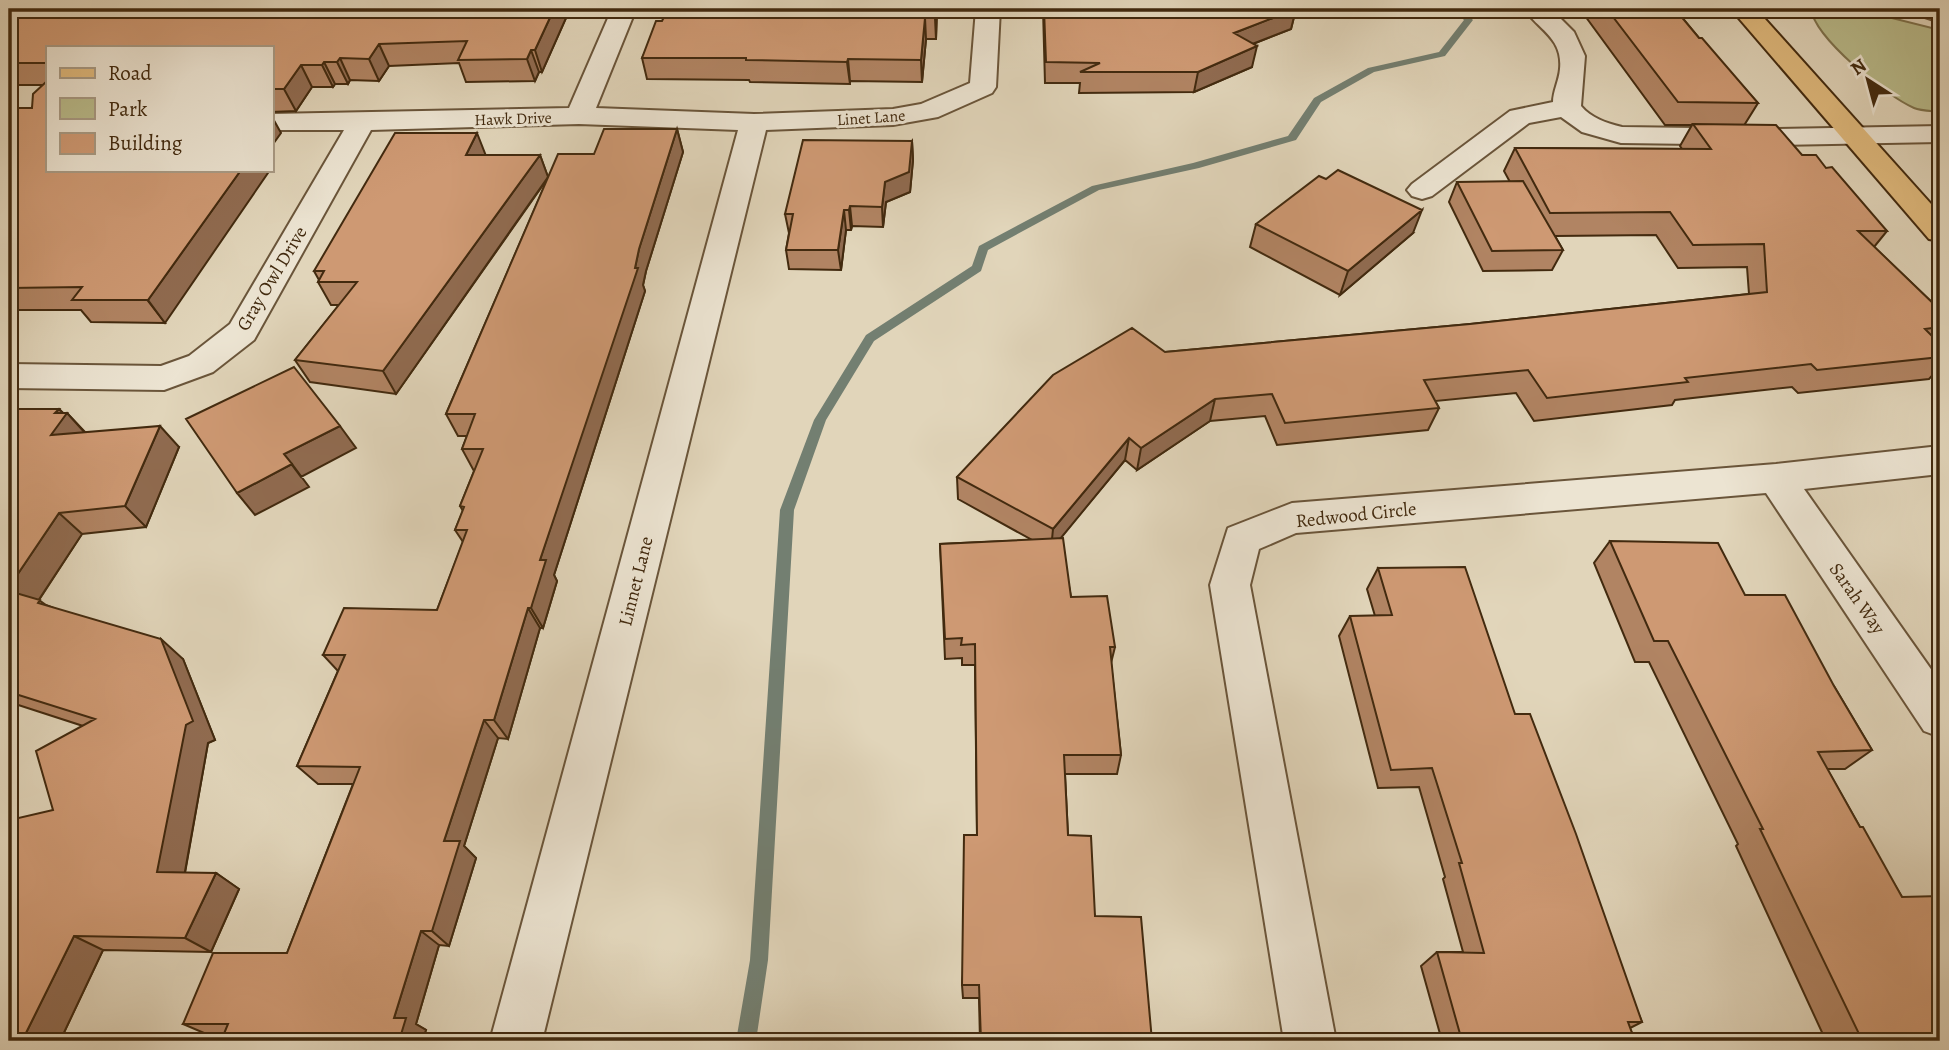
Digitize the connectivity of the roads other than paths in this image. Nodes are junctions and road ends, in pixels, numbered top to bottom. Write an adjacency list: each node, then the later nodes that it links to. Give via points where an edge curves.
1 (624, 9): 8 (street)
2 (988, 9): 11 (street, Linet Lane, via 983,87 928,111 893,117)
3 (1536, 9): 7 (street, via 1572,46 1573,74 1565,93)
4 (1743, 9): 13 (main road)
5 (1925, 9): 6 (street)
6 (1940, 15)
7 (1568, 107): 13 (street, via 1586,124 1621,135); 14 (street, via 1520,117)
8 (579, 116): 10 (street, Hawk Drive); 11 (street, Hawk Drive)
9 (273, 122): 10 (street, Hawk Drive)
10 (362, 122): 16 (street, Gray Owl Drive, via 242,332 201,363 164,378)
11 (754, 122): 20 (street, Linnet Lane)
12 (1940, 134): 13 (street)
13 (1854, 136): 15 (main road)
14 (1422, 190)
15 (1940, 232)
16 (9, 376)
17 (1940, 460): 18 (street, Redwood Circle)
18 (1776, 478): 19 (street, Sarah Way); 21 (street, Redwood Circle, via 1292,518 1242,539 1230,585)
19 (1940, 718)
20 (516, 1041)
21 (1310, 1041)

